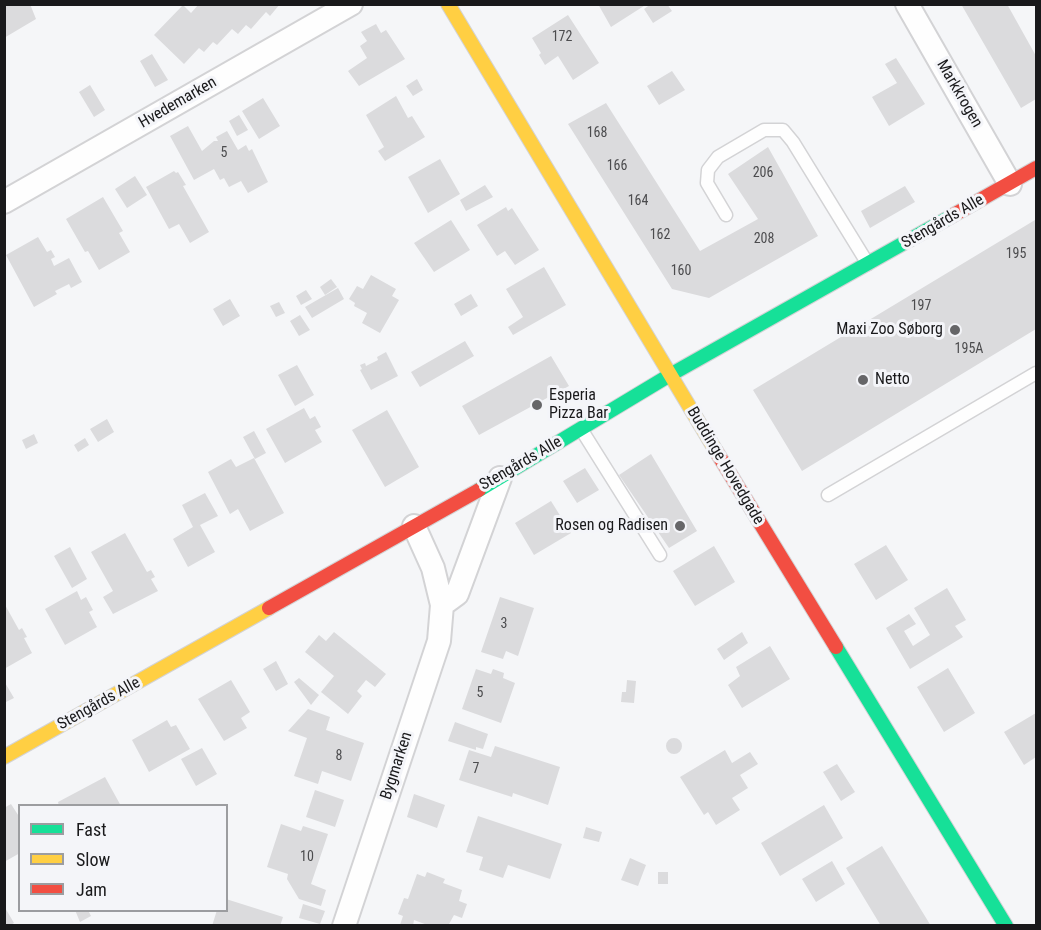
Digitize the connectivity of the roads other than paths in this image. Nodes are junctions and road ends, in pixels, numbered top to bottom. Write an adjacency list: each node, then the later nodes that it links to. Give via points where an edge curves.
1 (351, 4): 6 (street, Hvedemarken)
2 (448, 4): 10 (street, Buddinge Hovedgade)
3 (907, 4): 5 (street, Markkrogen)
4 (1036, 170): 5 (street, Stengårds Alle)
5 (1010, 184): 8 (street, Stengårds Alle)
6 (4, 202)
7 (726, 215): 8 (lane, via 707,183 708,170 718,157 764,130 783,130 794,141)
8 (868, 265): 10 (street, Stengårds Alle)
9 (1036, 373): 13 (lane)
10 (670, 375): 11 (street, Stengårds Alle); 19 (street, Buddinge Hovedgade)
11 (581, 429): 12 (street, Stengårds Alle); 15 (lane)
12 (500, 478): 14 (street, Stengårds Alle); 16 (street, via 458,594)
13 (828, 495)
14 (414, 526): 16 (street, Bygmarken, via 433,568); 17 (street, Stengårds Alle)
15 (660, 555)
16 (442, 605): 18 (street, Bygmarken, via 439,641)
17 (4, 757)
18 (344, 926)
19 (1006, 926)

